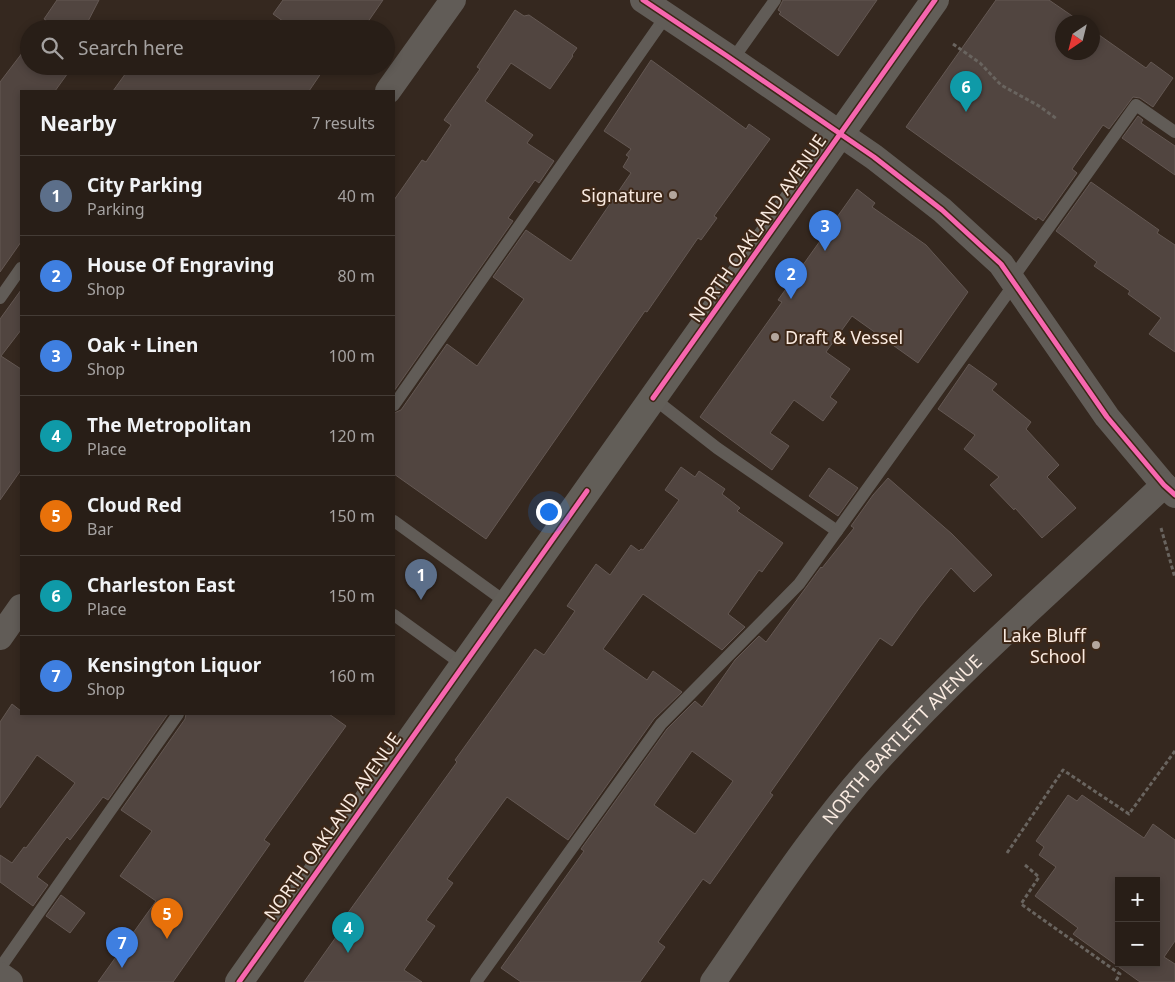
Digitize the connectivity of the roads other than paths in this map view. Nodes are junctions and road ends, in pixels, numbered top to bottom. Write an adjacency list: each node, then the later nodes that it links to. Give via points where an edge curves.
1 (453, 0): 7 (street)
2 (643, 0): 5 (street)
3 (774, 0): 6 (lane)
4 (935, 0): 9 (main road, NORTH OAKLAND AVENUE)
5 (666, 16): 6 (street); 14 (lane)
6 (733, 59): 9 (street)
7 (389, 90)
8 (1175, 132): 11 (lane, via 1136,104)
9 (841, 134): 11 (street, via 942,210 1001,264); 13 (main road, NORTH OAKLAND AVENUE)
10 (20, 269): 12 (lane)
11 (1014, 281): 15 (street, via 1106,417); 17 (lane)
12 (0, 298)
13 (653, 398): 17 (lane, via 717,448); 18 (main road, NORTH OAKLAND AVENUE)
14 (395, 404)
15 (1170, 490): 29 (street, NORTH BARTLETT AVENUE, via 956,678 874,763 822,825)
16 (395, 522): 18 (lane)
17 (837, 531): 28 (lane, via 799,584 662,724)
18 (507, 604): 22 (main road, NORTH OAKLAND AVENUE)
19 (20, 608): 21 (street)
20 (395, 615): 22 (lane)
21 (0, 637)
22 (463, 664): 27 (main road, NORTH OAKLAND AVENUE)
23 (177, 715): 24 (lane)
24 (0, 968)
25 (0, 975): 26 (street)
26 (10, 982)
27 (239, 982)
28 (476, 982)
29 (713, 982)

